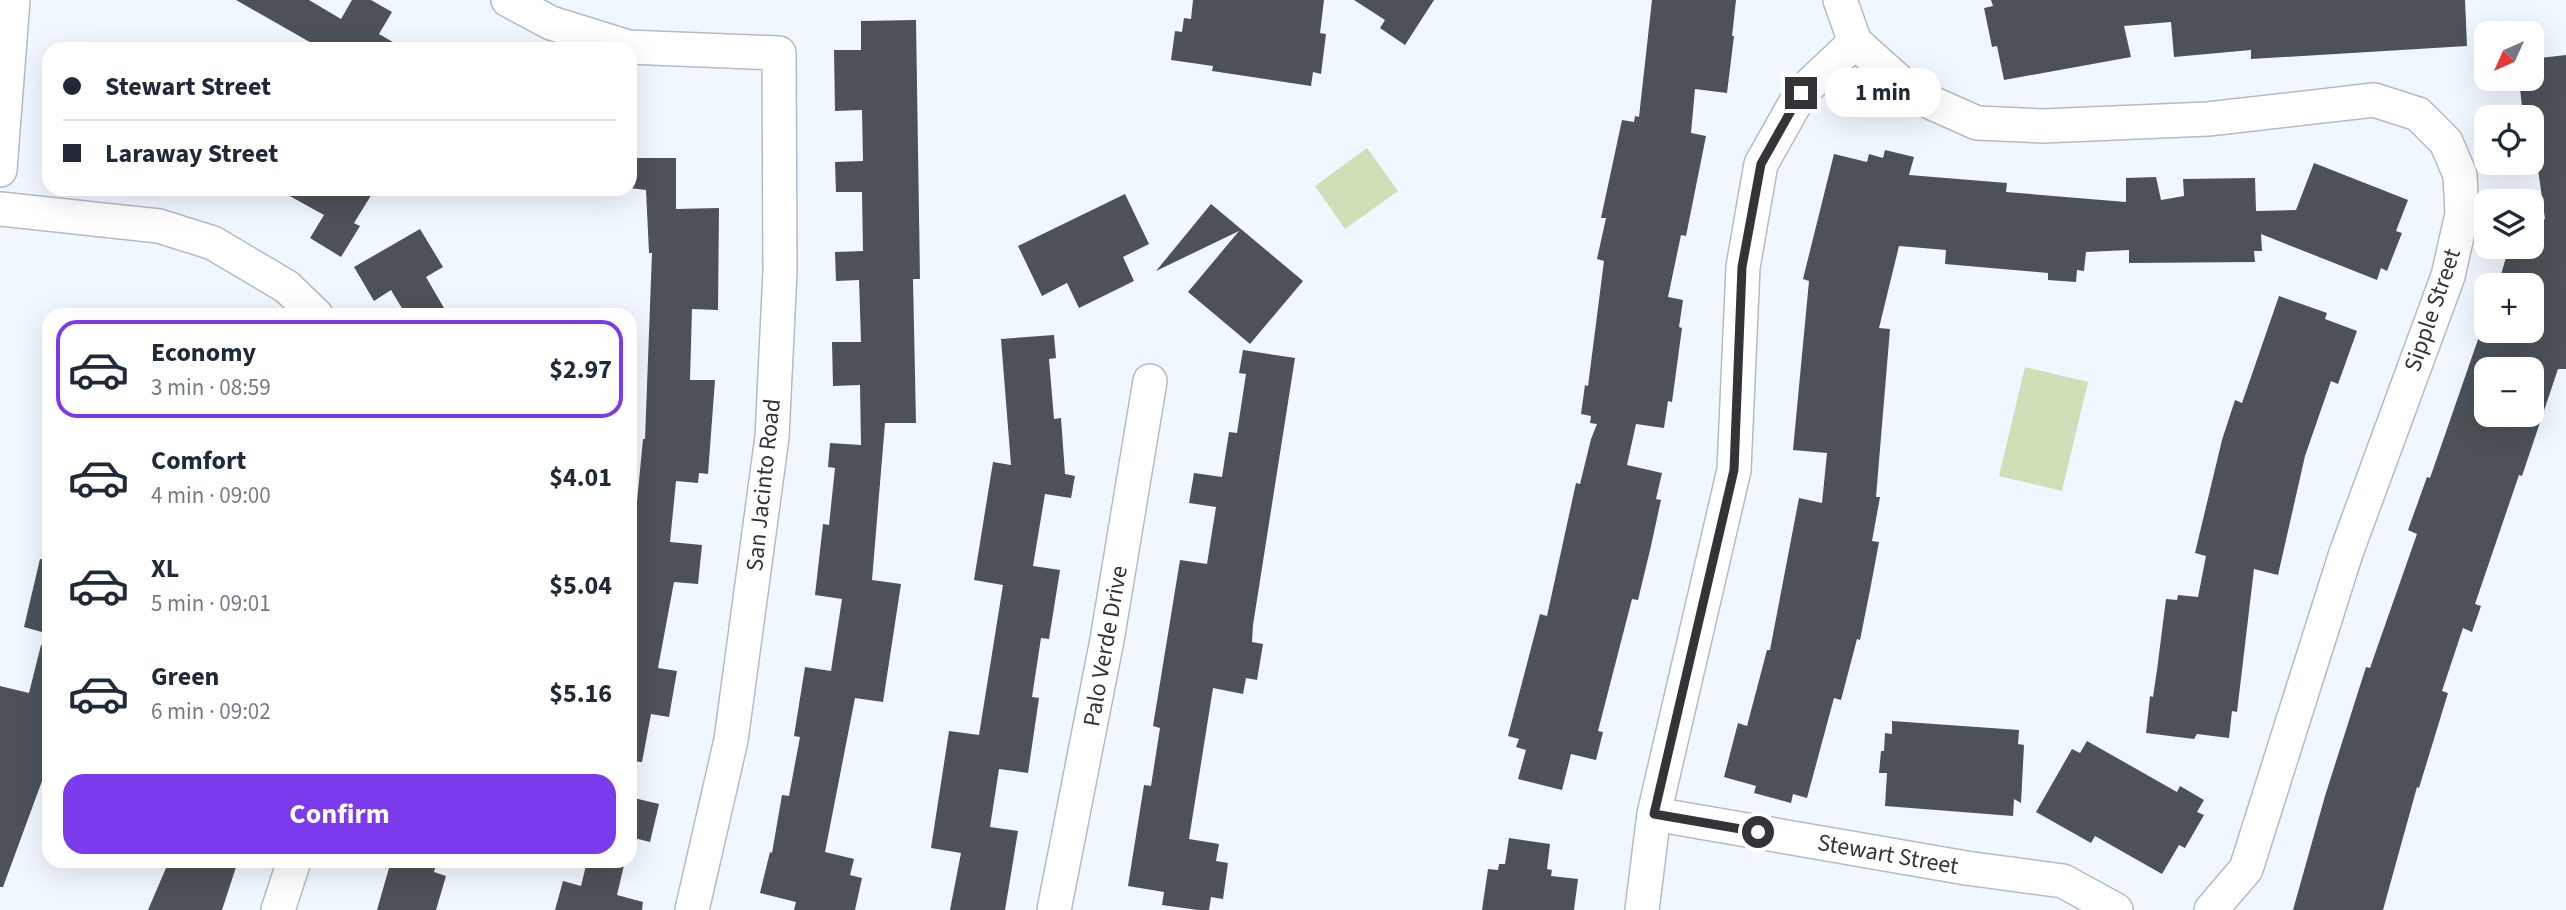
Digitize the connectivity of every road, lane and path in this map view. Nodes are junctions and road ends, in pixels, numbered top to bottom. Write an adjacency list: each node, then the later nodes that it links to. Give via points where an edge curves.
1 (13, 0): 7 (street)
2 (508, 0): 4 (street, San Jacinto Road, via 551,23)
3 (1840, 0): 5 (street, Sipple Street)
4 (612, 42)
5 (1855, 42): 11 (street, via 1801,93 1761,164 1742,267 1734,470); 18 (street, Sipple Street, via 1914,95 1977,123 2043,126 2208,119 2374,100 2418,114 2446,142 2460,175 2462,214 2448,276 2346,553 2246,869)
6 (637, 47): 14 (street, San Jacinto Road, via 779,53 780,271 772,437 731,740)
7 (0, 170)
8 (0, 209): 9 (street, via 159,226 213,243 287,286)
9 (309, 308)
10 (1150, 380): 15 (street, Palo Verde Drive, via 1107,640)
11 (1654, 814): 16 (street); 17 (street, Stewart Street, via 2063,881)
12 (292, 868): 13 (street)
13 (278, 910)
14 (692, 910)
15 (1054, 910)
16 (1642, 910)
17 (2116, 910)
18 (2211, 910)

